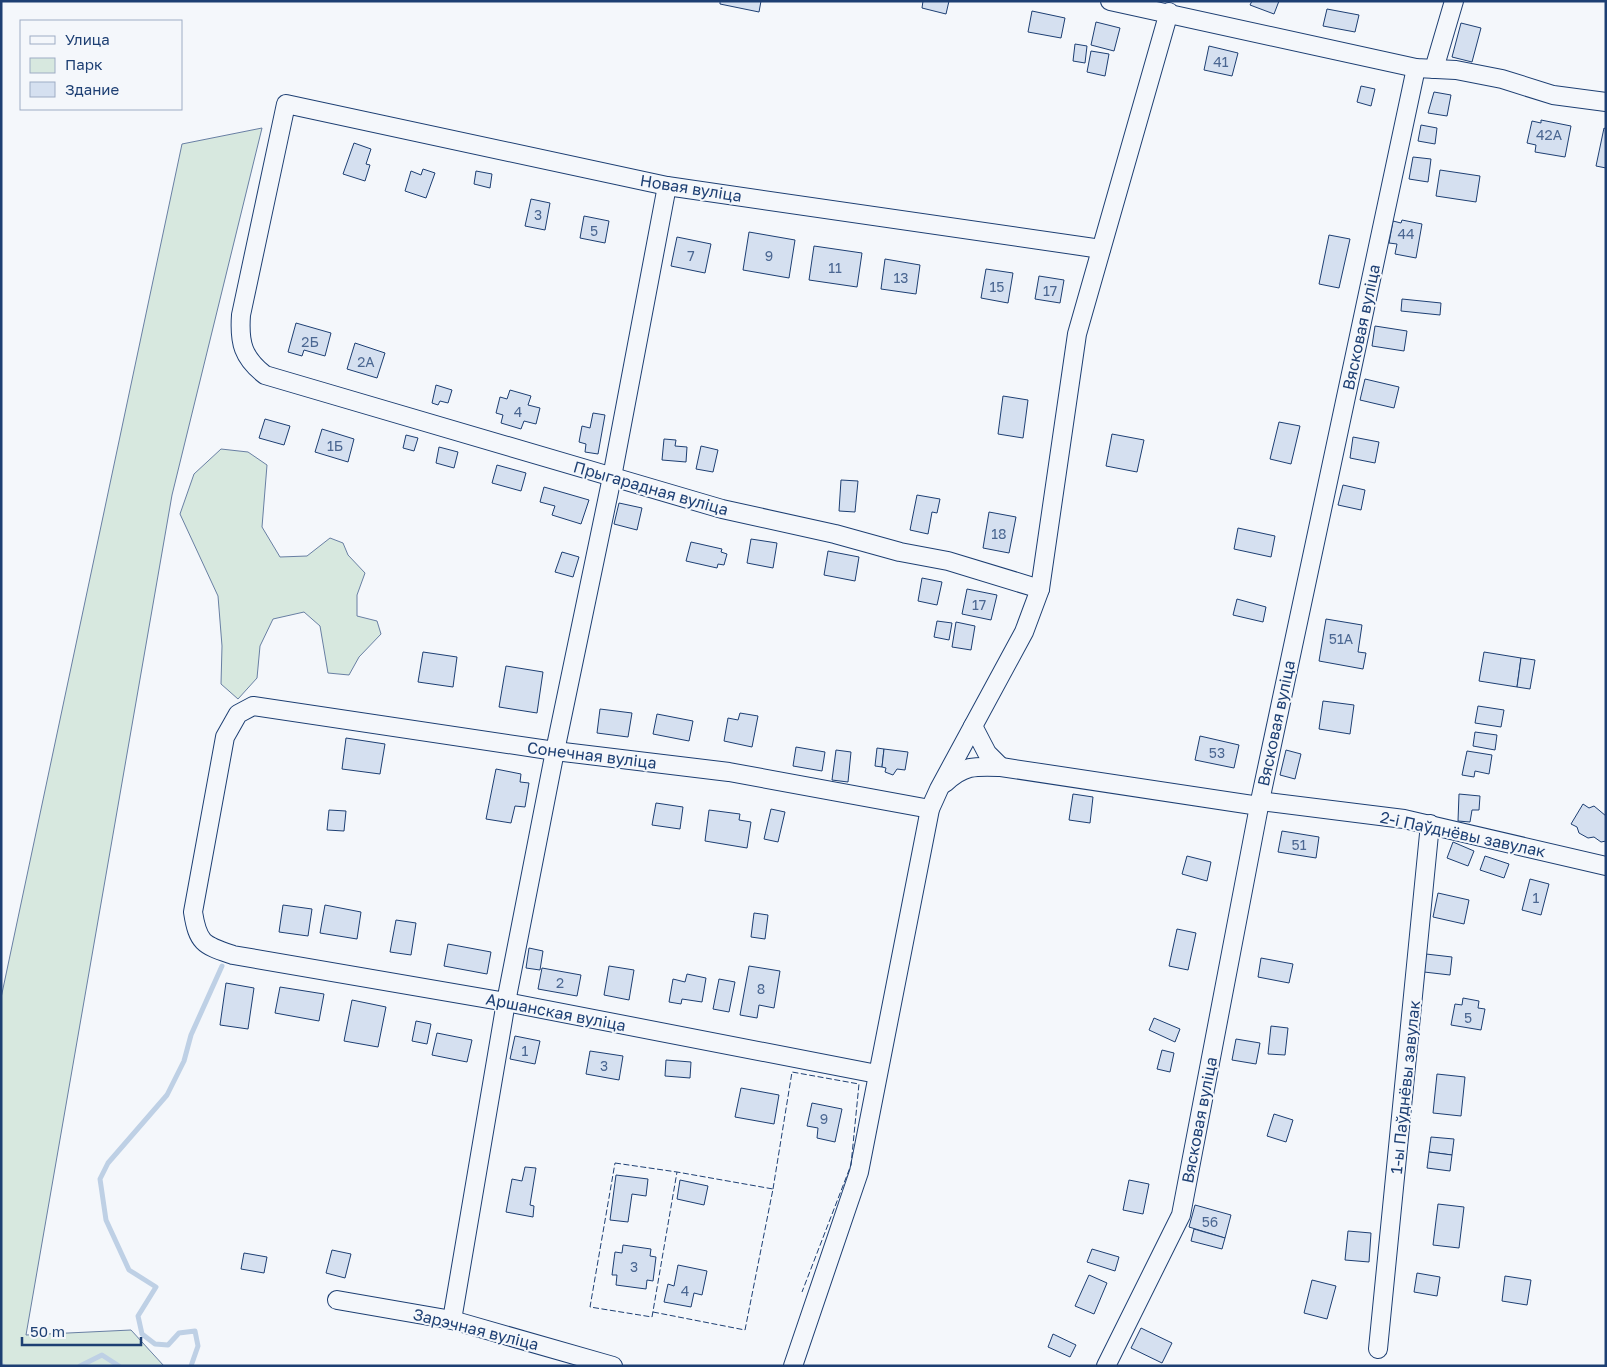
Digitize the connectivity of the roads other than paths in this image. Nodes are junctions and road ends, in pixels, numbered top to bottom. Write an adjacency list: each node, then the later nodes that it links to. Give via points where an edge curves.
1 (1110, 1): 3 (street)
2 (1454, 1): 5 (street)
3 (1169, 12): 4 (street); 8 (street)
4 (1416, 68): 5 (street); 17 (street, Вясковая вуліца)
5 (1434, 69): 6 (street, via 1456,70 1502,79 1553,95)
6 (1606, 102)
7 (667, 186): 8 (street, Новая вуліца); 9 (street, Новая вуліца, via 286,104 241,315 243,349 252,365); 10 (street)
8 (1101, 250): 11 (street, via 1077,334)
9 (265, 375): 10 (street, Прыгарадная вуліца)
10 (612, 477): 11 (street, Прыгарадная вуліца, via 722,509 948,561); 14 (street)
11 (1040, 590): 13 (street, via 1024,632)
12 (253, 706): 14 (street, Сонечная вуліца); 21 (street, Аршанская вуліца, via 238,714 225,737 193,912 196,934 209,947 233,955)
13 (973, 726): 15 (street, via 987,753); 16 (street)
14 (555, 750): 18 (street, Сонечная вуліца, via 729,772); 21 (street)
15 (1001, 767): 16 (street, 2-і Паўднёвы завулак, via 978,766 959,771); 17 (street, 2-і Паўднёвы завулак)
16 (939, 789): 18 (street)
17 (1259, 804): 19 (street, 2-і Паўднёвы завулак); 28 (street, Вясковая вуліца, via 1181,1215)
18 (930, 809): 22 (street)
19 (1430, 824): 20 (street, 2-і Паўднёвы завулак); 25 (street, 1-ы Паўднёвы завулак)
20 (1606, 866)
21 (506, 1002): 22 (street, Аршанская вуліца); 24 (street)
22 (877, 1074): 27 (street, via 859,1172)
23 (337, 1300): 24 (street, Зарэчная вуліца)
24 (452, 1320): 26 (street, Зарэчная вуліца)
25 (1378, 1349)
26 (613, 1366)
27 (793, 1366)
28 (1106, 1366)

